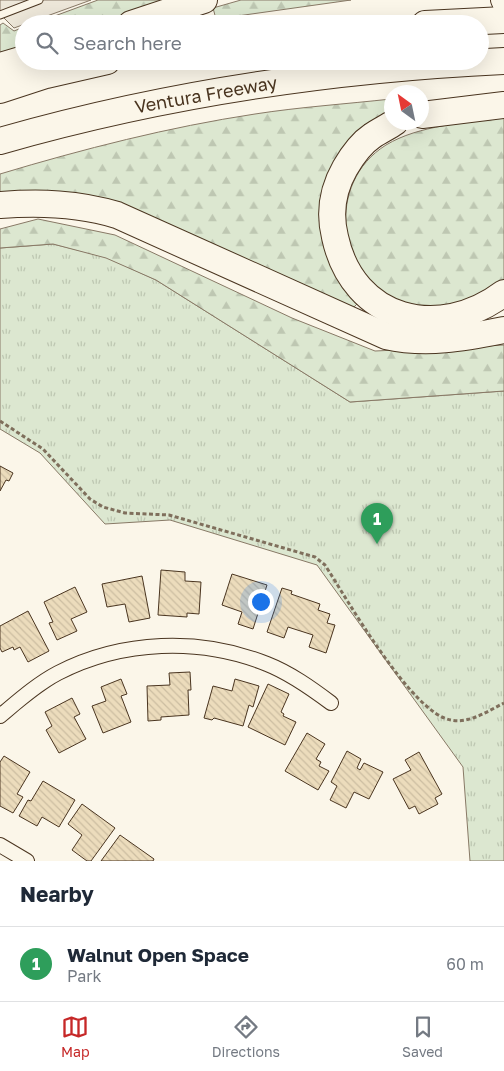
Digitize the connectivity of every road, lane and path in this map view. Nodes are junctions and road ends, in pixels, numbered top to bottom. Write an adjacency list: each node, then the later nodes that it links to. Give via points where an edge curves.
1 (39, 0): 5 (lane)
2 (204, 0): 6 (highway)
3 (501, 0): 4 (main road)
4 (504, 7)
5 (0, 15)
6 (158, 15)
7 (504, 20): 8 (highway)
8 (489, 21)
9 (504, 60): 11 (highway, Ventura Freeway)
10 (15, 61): 12 (highway)
11 (489, 61)
12 (0, 66)
13 (68, 70): 15 (highway)
14 (375, 70): 19 (highway, Ventura Freeway, via 258,85 113,112)
15 (0, 90)
16 (504, 105): 17 (highway)
17 (429, 114)
18 (384, 128): 21 (highway, via 359,148 338,180 332,204 333,231 339,256 351,277 370,298 391,312 413,318 438,320 461,316 484,307)
19 (0, 142)
20 (0, 205): 22 (highway, via 43,203 94,208 116,215 386,336 428,342)
21 (504, 293)
22 (504, 330)
23 (0, 421): 24 (path, via 43,449 90,499 104,507 126,513 169,515 315,557 325,565 385,658 416,696 439,717 452,721 469,719)
24 (504, 702)
25 (331, 703): 26 (street, via 286,673 248,657 226,650 184,645 152,646 81,662 50,678)
26 (0, 716)
27 (0, 844): 28 (street)
28 (27, 861)

